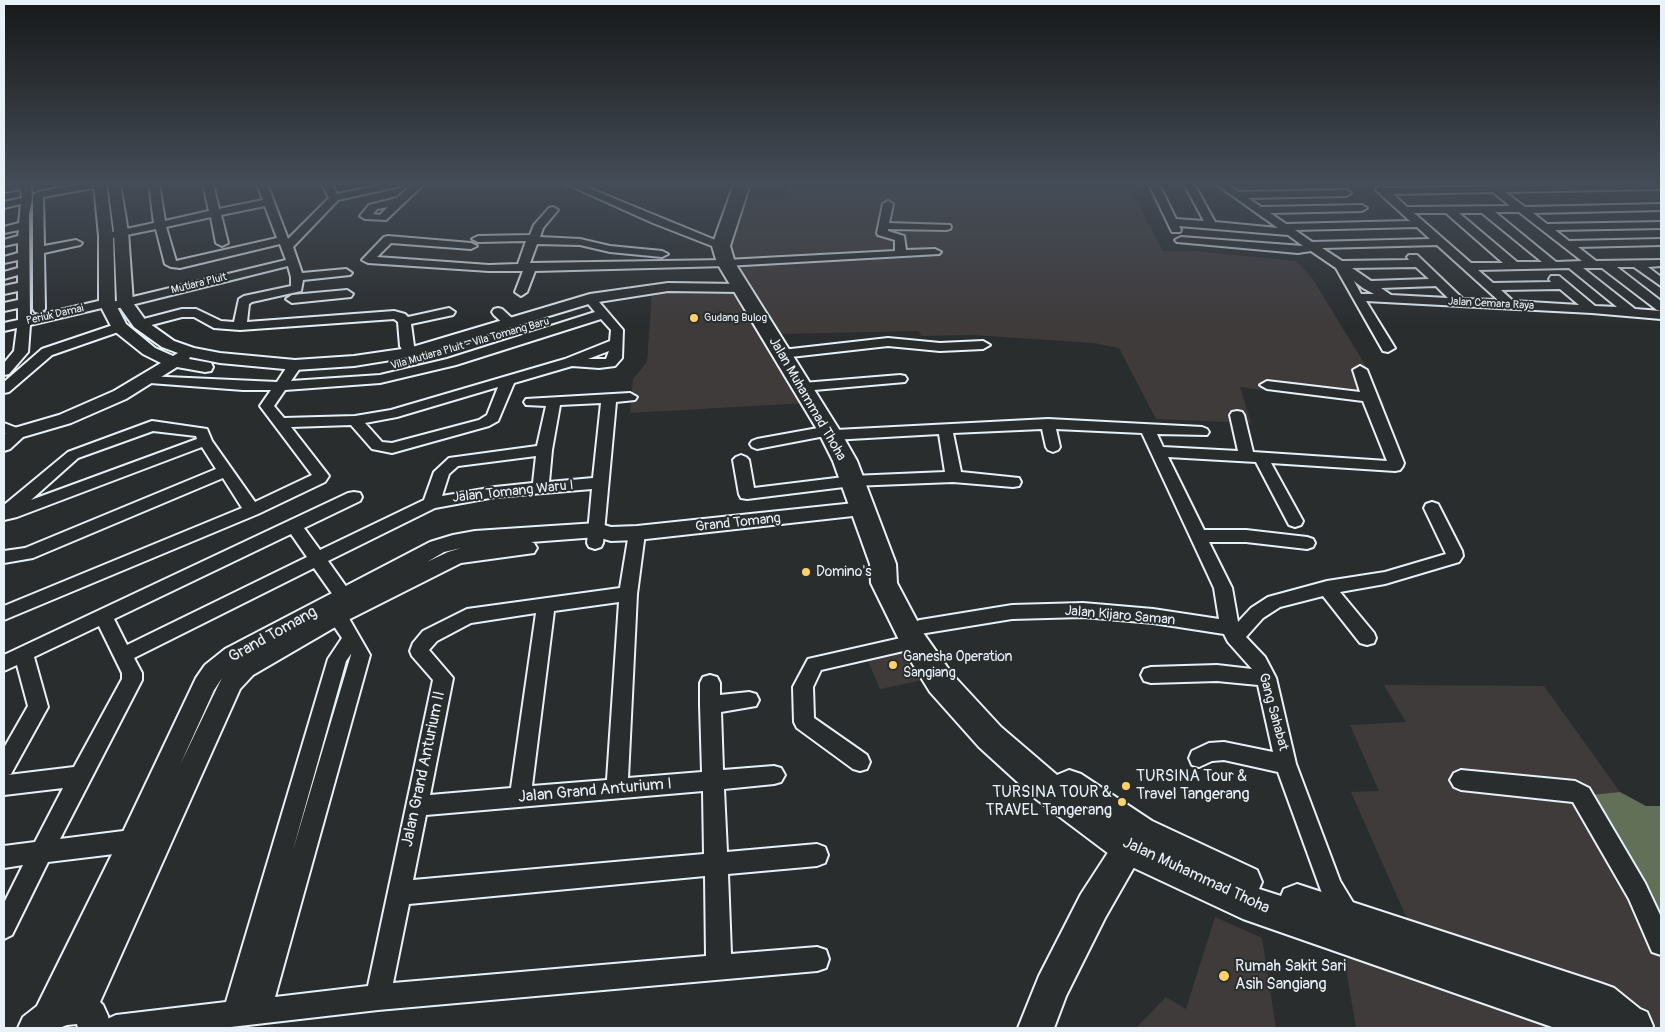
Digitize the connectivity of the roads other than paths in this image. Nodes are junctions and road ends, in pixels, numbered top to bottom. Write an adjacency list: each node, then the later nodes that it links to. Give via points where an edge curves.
1 (25, 232): 20 (street)
2 (38, 232): 33 (street)
3 (105, 232): 19 (street, Vila Mutiara Pluit - Vila Tomang Baru)
4 (122, 232): 19 (street); 68 (street)
5 (162, 232): 28 (street, Mutiara Pluit, via 171,264 180,265)
6 (219, 232): 27 (street)
7 (281, 232): 28 (street)
8 (297, 232): 28 (street)
9 (535, 232): 21 (street)
10 (679, 232): 38 (street)
11 (729, 232): 38 (main road)
12 (882, 232): 36 (street, via 900,238)
13 (1177, 232): 22 (street)
14 (1292, 232): 31 (street)
15 (1429, 232): 23 (street)
16 (1475, 232): 48 (street)
17 (1513, 232): 46 (street)
18 (1551, 232): 30 (street)
19 (106, 236): 71 (street, Vila Mutiara Pluit - Vila Tomang Baru)
20 (25, 238): 25 (street); 37 (street)
21 (532, 239): 35 (street, via 580,242 610,249); 50 (street); 50 (street, via 475,242 388,239 368,260 457,267)
22 (1181, 240): 31 (street, via 1298,250); 32 (street)
23 (1440, 242): 29 (street); 51 (street)
24 (1661, 242): 30 (street)
25 (4, 243)
26 (76, 243): 33 (street)
27 (222, 243)
28 (285, 243): 40 (street)
29 (1398, 243): 31 (street); 41 (street)
30 (1568, 244): 43 (street)
31 (1312, 246): 45 (street)
32 (1186, 250)
33 (38, 251): 76 (street)
34 (935, 252): 36 (street)
35 (662, 254)
36 (901, 254): 38 (street)
37 (24, 255): 39 (street); 52 (street)
38 (723, 255): 50 (street); 62 (main road, Jalan Muhammad Thoha)
39 (4, 260)
40 (291, 262): 61 (street); 68 (street, Mutiara Pluit)
41 (1419, 263): 45 (street); 55 (street)
42 (1661, 263): 44 (street)
43 (1599, 264): 44 (street); 47 (street); 75 (street)
44 (1637, 264): 56 (street)
45 (1340, 265): 57 (street); 66 (street)
46 (1553, 265): 47 (street); 49 (street)
47 (1572, 265): 80 (street)
48 (1514, 266): 49 (street); 51 (street)
49 (1538, 266): 58 (street)
50 (527, 267): 64 (street)
51 (1468, 267): 60 (street)
52 (24, 270): 54 (street); 59 (street)
53 (346, 273): 61 (street)
54 (4, 275)
55 (1439, 282): 57 (street); 69 (street)
56 (1661, 282)
57 (1367, 284): 67 (street)
58 (1562, 285): 60 (street); 77 (street)
59 (23, 286): 63 (street); 70 (street)
60 (1490, 287): 72 (street)
61 (295, 288): 65 (street); 85 (street); 87 (street, via 243,302)
62 (740, 288): 73 (street, Vila Mutiara Pluit - Vila Tomang Baru, via 668,287 615,296); 95 (main road, Jalan Muhammad Thoha)
63 (4, 290)
64 (521, 292)
65 (347, 294)
66 (1356, 297): 67 (street, Jalan Cemara Raya); 93 (street)
67 (1388, 298): 69 (street, Jalan Cemara Raya)
68 (125, 302): 71 (street, Mutiara Pluit); 84 (street, Vila Mutiara Pluit - Vila Tomang Baru)
69 (1460, 302): 72 (street, Jalan Cemara Raya)
70 (23, 303): 74 (street); 82 (street)
71 (107, 305): 82 (street, Periuk Damai); 89 (street, Vila Mutiara Pluit - Vila Tomang Baru)
72 (1510, 305): 77 (street, Jalan Cemara Raya)
73 (596, 306): 86 (street, Vila Mutiara Pluit - Vila Tomang Baru); 90 (street, Vila Mutiara Pluit - Vila Tomang Baru); 91 (street, via 617,330)
74 (4, 307)
75 (1661, 308)
76 (39, 309)
77 (1592, 309): 80 (street, Jalan Cemara Raya)
78 (448, 312): 83 (street)
79 (498, 312): 86 (street)
80 (1632, 313): 81 (street, Jalan Cemara Raya)
81 (1661, 315)
82 (24, 322): 88 (street, Periuk Damai); 98 (street, via 22,352)
83 (404, 322): 85 (street, via 401,317 394,316); 96 (street)
84 (140, 324): 87 (street, via 182,313 196,313 218,325); 94 (street, Vila Mutiara Pluit - Vila Tomang Baru, via 168,344)
85 (282, 324): 87 (street)
86 (511, 324): 96 (street, Vila Mutiara Pluit - Vila Tomang Baru)
87 (240, 326)
88 (4, 327)
89 (119, 327): 97 (street, Vila Mutiara Pluit - Vila Tomang Baru, via 149,351); 107 (street, via 47,352)
90 (495, 343): 96 (street, Vila Mutiara Pluit - Vila Tomang Baru); 100 (street, via 451,362)
91 (616, 343): 104 (street, via 570,362)
92 (983, 345): 95 (street, via 940,347 888,342)
93 (1388, 348)
94 (190, 352): 97 (street); 101 (street, Vila Mutiara Pluit - Vila Tomang Baru)
95 (782, 354): 106 (main road, Jalan Muhammad Thoha)
96 (412, 357): 100 (street, Vila Mutiara Pluit - Vila Tomang Baru); 101 (street, Vila Mutiara Pluit - Vila Tomang Baru, via 354,361)
97 (174, 362): 101 (street, Vila Mutiara Pluit - Vila Tomang Baru, via 228,372); 102 (street)
98 (4, 370)
99 (1360, 370): 109 (street)
100 (381, 373): 101 (street, Vila Mutiara Pluit - Vila Tomang Baru)
101 (288, 375): 102 (street, via 243,386); 115 (street, via 267,406)
102 (150, 379): 121 (street, via 65,419)
103 (900, 379): 106 (street)
104 (508, 380): 114 (street, via 392,414); 114 (street, via 492,418 484,423 392,448 377,446)
105 (1268, 385): 109 (street)
106 (803, 387): 120 (main road, Jalan Muhammad Thoha)
107 (4, 389)
108 (630, 397): 110 (street)
109 (1369, 397): 127 (street, via 1395,466)
110 (609, 398): 111 (street); 133 (street)
111 (554, 401): 112 (street); 125 (street)
112 (531, 402)
113 (1237, 415): 127 (street)
114 (355, 420): 115 (street)
115 (281, 423): 139 (street, via 321,476)
116 (1048, 424): 117 (street); 118 (street); 124 (street)
117 (1147, 429): 119 (street); 126 (street)
118 (945, 430): 120 (street); 130 (street)
119 (1202, 432)
120 (831, 433): 123 (street); 131 (main road, Jalan Muhammad Thoha)
121 (8, 435)
122 (205, 441): 129 (street); 140 (street); 140 (street, via 202,432 158,426 118,438 73,455)
123 (757, 444)
124 (1053, 447)
125 (544, 450): 134 (street); 136 (street, via 454,462 442,472)
126 (1156, 451): 127 (street); 145 (street)
127 (1253, 456): 141 (street)
128 (740, 460): 131 (street, via 747,494)
129 (226, 471): 139 (street); 147 (street, via 27,554)
130 (953, 477): 131 (street); 132 (street)
131 (852, 481): 138 (main road, Jalan Muhammad Thoha)
132 (1013, 482)
133 (601, 483): 134 (street, Jalan Tomang Waru I); 144 (street)
134 (540, 489): 136 (street, Jalan Tomang Waru I, via 495,492)
135 (354, 497): 142 (street)
136 (431, 503): 148 (street, Jalan Tomang Waru I)
137 (1432, 508): 149 (street, via 1454,551 1453,558 1385,578)
138 (864, 509): 143 (street, Grand Tomang); 156 (main road, Jalan Muhammad Thoha, via 883,564 884,583)
139 (252, 510): 153 (street)
140 (4, 515)
141 (1295, 521)
142 (294, 526): 148 (street); 154 (street)
143 (637, 533): 144 (street, Grand Tomang); 150 (street)
144 (601, 536): 152 (street, Grand Tomang, via 455,556)
145 (1199, 536): 146 (street, via 1246,536); 155 (street, via 1223,588)
146 (1307, 543)
147 (4, 557)
148 (318, 558): 152 (street); 160 (street, Jalan Tomang Waru I)
149 (1328, 588): 155 (street, via 1274,602); 157 (street)
150 (628, 594): 151 (street, Jalan Grand Anturium II); 175 (street)
151 (546, 604): 176 (street); 177 (street, Jalan Grand Anturium II, via 467,616 430,636 420,648 419,651 443,678)
152 (343, 606): 158 (street, via 341,620); 178 (street, Grand Tomang, via 238,674); 181 (street, Grand Tomang, via 233,656 214,672 204,685)
153 (4, 613)
154 (103, 616): 159 (street); 160 (street)
155 (1233, 633): 156 (street, Jalan Kijaro Saman, via 1153,616 1083,610 1012,612); 163 (street, Gang Sahabat, via 1258,662)
156 (917, 634): 166 (street, Jalan Kijaro Saman, via 815,664 803,687 804,722); 173 (main road, Jalan Muhammad Thoha, via 941,684 990,737)
157 (1368, 638)
158 (356, 647): 179 (street); 180 (street, via 337,659)
159 (24, 654): 161 (street); 168 (street, via 38,707)
160 (123, 655): 170 (street, via 132,680)
161 (4, 663)
162 (1151, 675): 163 (street, via 1217,672)
163 (1266, 678): 167 (street, Gang Sahabat)
164 (749, 700): 172 (street, via 710,694)
165 (1199, 758): 167 (street, via 1209,752 1224,752)
166 (860, 762)
167 (1286, 764): 189 (street, Gang Sahabat, via 1331,888)
168 (4, 766)
169 (774, 775): 172 (street, Jalan Grand Anturium I)
170 (80, 776): 174 (street); 183 (street)
171 (1461, 780): 191 (street, via 1581,795 1637,891)
172 (713, 781): 175 (street, Jalan Grand Anturium I); 186 (street)
173 (1053, 783): 182 (main road, Jalan Muhammad Thoha); 188 (main road, Jalan Muhammad Thoha)
174 (4, 785)
175 (617, 789): 176 (street, Jalan Grand Anturium I)
176 (520, 797): 177 (street, Jalan Grand Anturium I)
177 (416, 806): 187 (street, Jalan Grand Anturium II)
178 (161, 837): 181 (street); 196 (street, Grand Tomang)
179 (308, 837): 180 (street); 195 (street)
180 (286, 840): 195 (street)
181 (134, 841): 183 (street); 197 (street, Grand Tomang)
182 (1129, 848): 188 (main road, Jalan Muhammad Thoha); 200 (main road, via 1093,906 1051,988)
183 (42, 852): 185 (street); 190 (street)
184 (817, 855): 186 (street)
185 (4, 857)
186 (715, 865): 187 (street); 193 (street)
187 (398, 893): 194 (street, Jalan Grand Anturium II)
188 (1257, 897): 189 (main road, Jalan Muhammad Thoha); 198 (main road, Jalan Muhammad Thoha, via 1600,1024)
189 (1351, 920): 198 (main road, Jalan Muhammad Thoha, via 1600,1002)
190 (4, 927)
191 (1661, 943)
192 (817, 959): 193 (street)
193 (719, 967): 194 (street)
194 (378, 997): 195 (street)
195 (246, 1012): 199 (street)
196 (88, 1018): 197 (street, via 66,1009)
197 (41, 1022)
198 (1633, 1026)
199 (116, 1028)
200 (1036, 1028)

